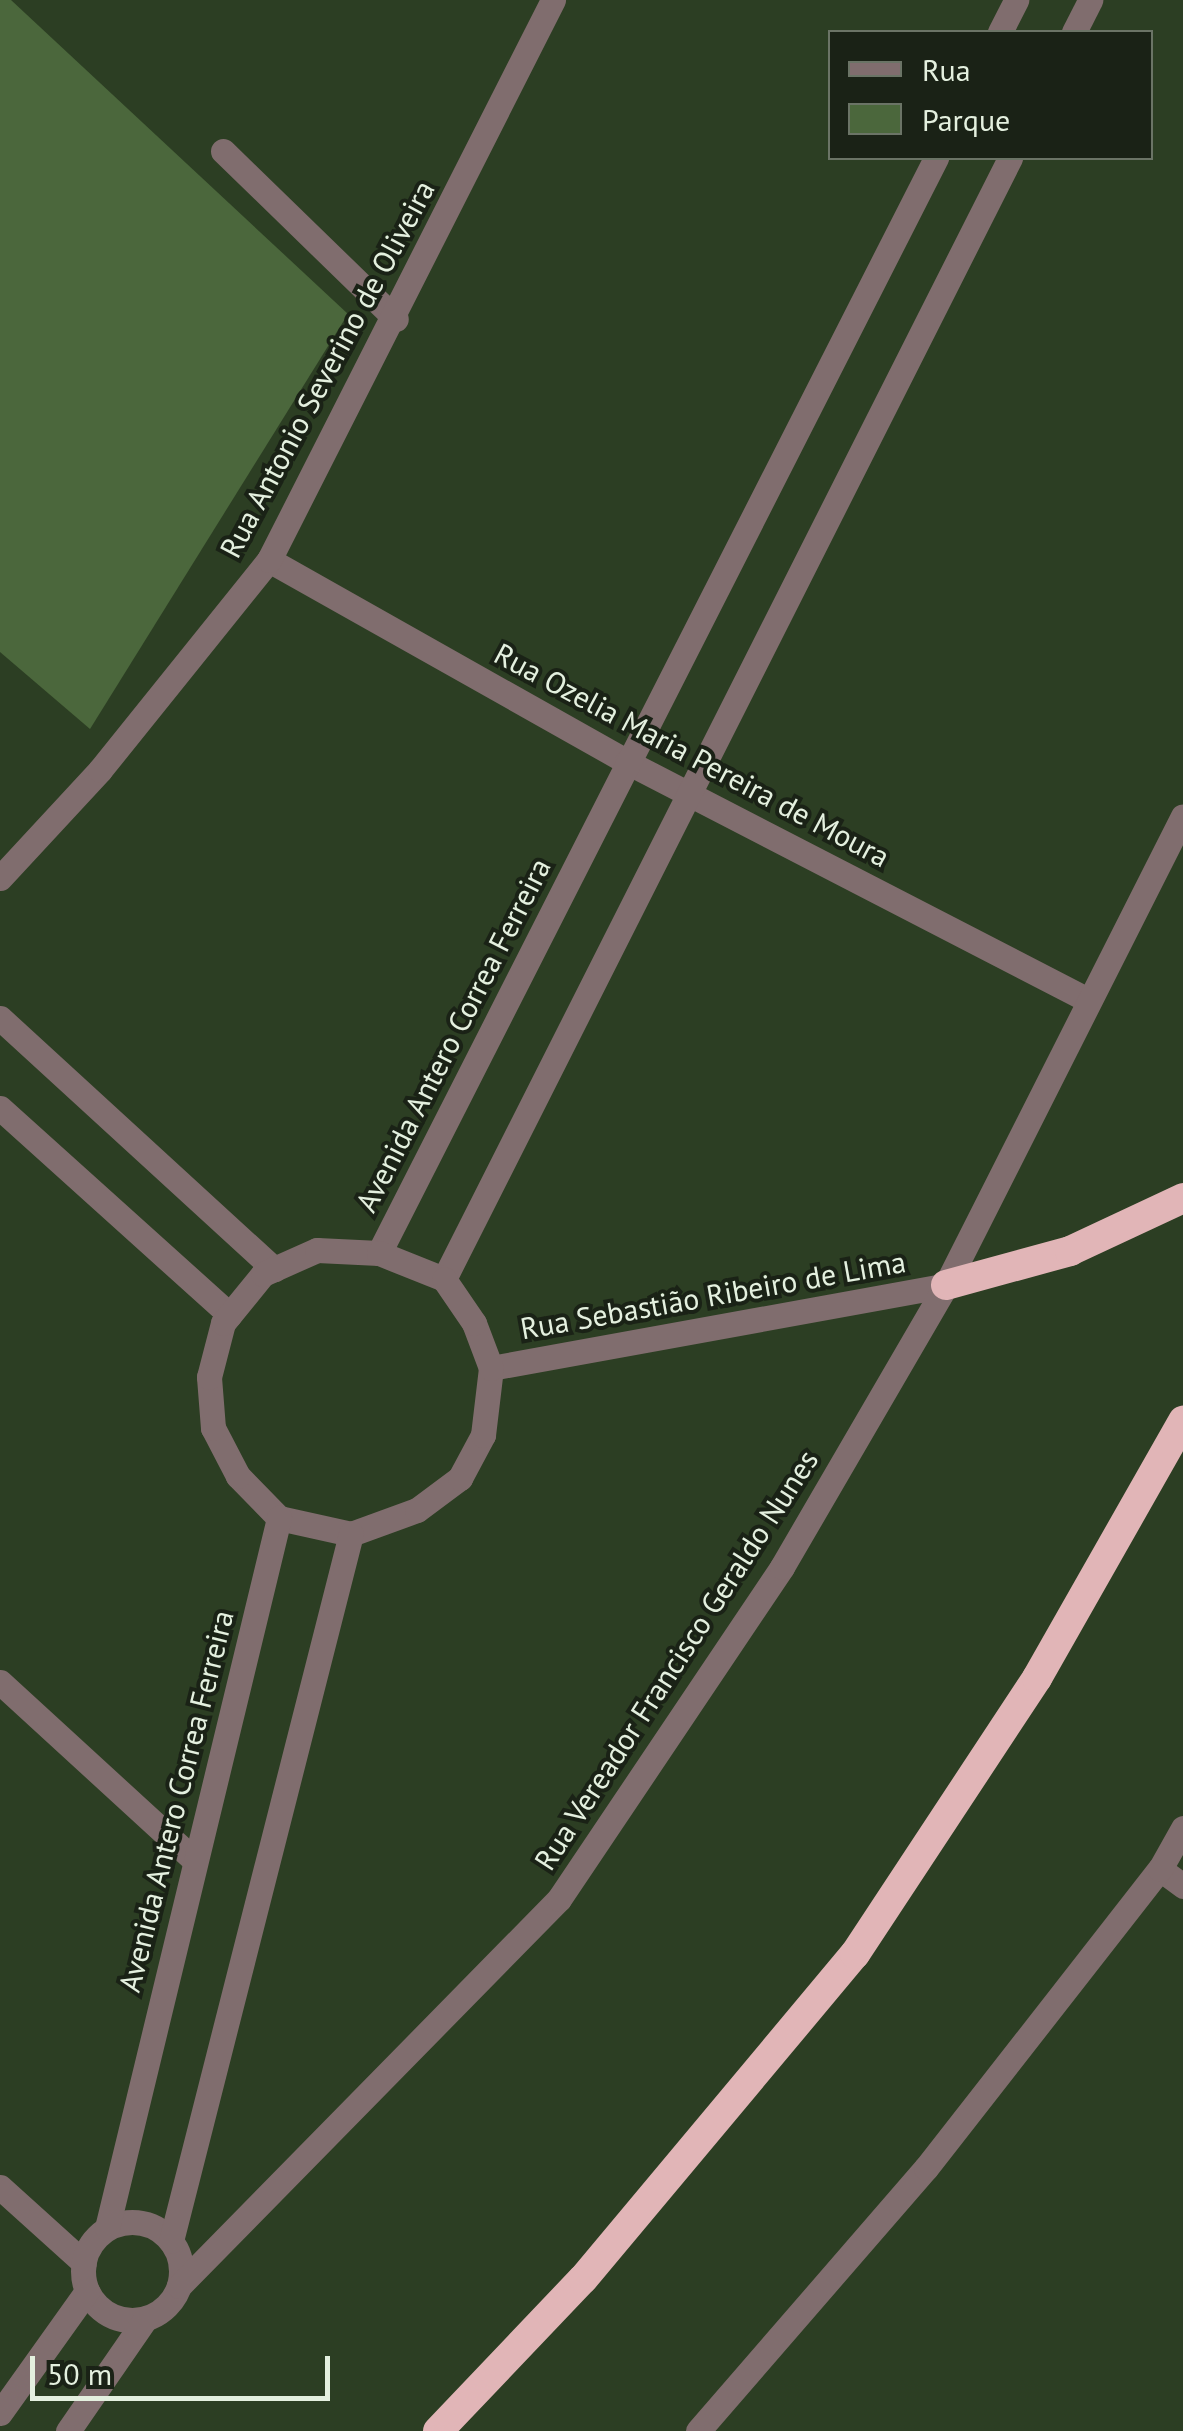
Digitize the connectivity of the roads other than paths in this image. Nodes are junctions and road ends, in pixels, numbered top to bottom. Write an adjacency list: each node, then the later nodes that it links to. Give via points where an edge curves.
1 (553, 0): 9 (street, Rua Antonio Severino de Oliveira)
2 (1016, 0): 4 (street)
3 (1090, 0): 5 (street)
4 (1001, 30)
5 (1075, 30)
6 (223, 151): 9 (street)
7 (935, 160): 11 (street, Avenida Antero Correa Ferreira)
8 (1009, 160): 12 (street)
9 (396, 320): 10 (street, Rua Antonio Severino de Oliveira)
10 (270, 560): 11 (street, Rua Ozelia Maria Pereira de Moura); 14 (street, Rua Antonio Severino de Oliveira, via 100,770)
11 (628, 762): 12 (street, Rua Ozelia Maria Pereira de Moura); 19 (street, Avenida Antero Correa Ferreira)
12 (686, 791): 15 (street, Rua Ozelia Maria Pereira de Moura); 21 (street)
13 (1183, 816): 15 (street, Rua Vereador Francisco Geraldo Nunes)
14 (0, 878)
15 (1088, 1000): 22 (street, Rua Vereador Francisco Geraldo Nunes)
16 (0, 1018): 20 (street)
17 (0, 1108): 23 (street)
18 (1183, 1198): 22 (highway, via 1070,1251)
19 (379, 1253): 20 (street, Avenida Antero Correa Ferreira, via 317,1250); 21 (street)
20 (274, 1269): 23 (street, Avenida Antero Correa Ferreira)
21 (444, 1279): 24 (street, via 474,1323)
22 (946, 1285): 24 (street, Rua Sebastião Ribeiro de Lima); 37 (street, Rua Vereador Francisco Geraldo Nunes, via 782,1567 559,1899)
23 (230, 1314): 26 (street, Avenida Antero Correa Ferreira, via 208,1377 214,1428 238,1476)
24 (492, 1368): 27 (street, via 483,1434 460,1478 417,1510)
25 (1183, 1421): 42 (highway, via 1037,1678 855,1954 583,2278)
26 (279, 1518): 27 (street); 30 (street, Avenida Antero Correa Ferreira)
27 (350, 1534): 35 (street)
28 (0, 1682): 30 (street)
29 (1183, 1828): 31 (street)
30 (193, 1859): 34 (street, Avenida Antero Correa Ferreira)
31 (1160, 1869): 32 (street); 43 (street, via 926,2168)
32 (1183, 1886)
33 (0, 2187): 36 (street)
34 (107, 2228): 35 (street, via 129,2222 152,2226); 36 (street)
35 (171, 2241): 37 (street, via 181,2262)
36 (84, 2262): 38 (street)
37 (179, 2286): 39 (street, via 167,2306)
38 (86, 2291): 39 (street, via 101,2310 122,2320); 40 (street)
39 (146, 2318): 41 (street)
40 (0, 2413)
41 (68, 2431)
42 (438, 2431)
43 (698, 2431)

